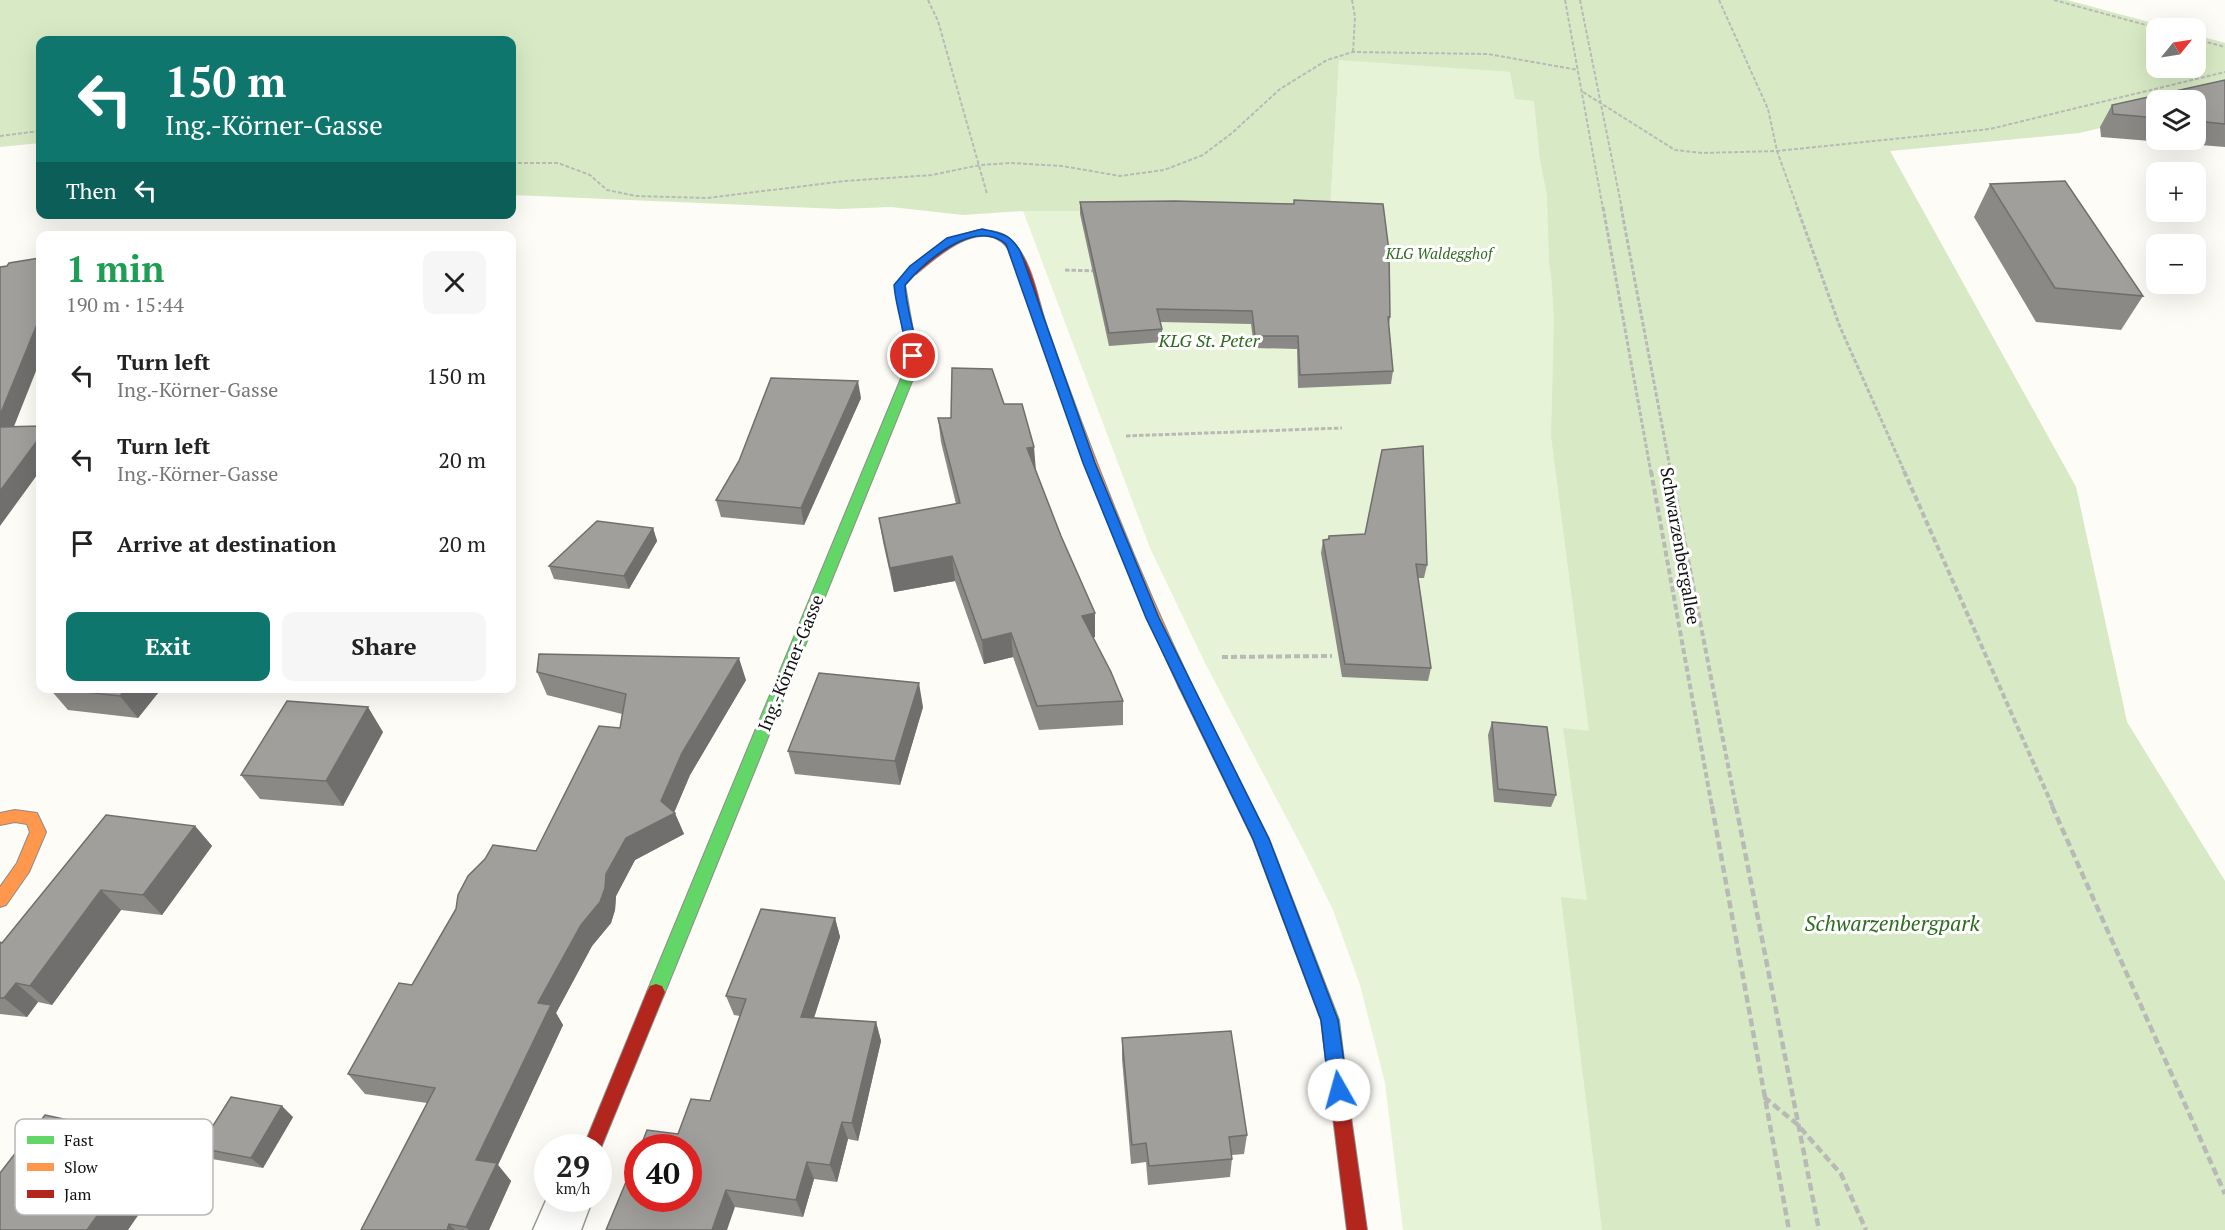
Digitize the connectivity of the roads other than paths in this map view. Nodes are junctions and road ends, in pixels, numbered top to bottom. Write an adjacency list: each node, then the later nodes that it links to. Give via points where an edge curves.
1 (0, 819): 2 (street, via 32,818 38,832 23,867)
2 (0, 900)
3 (598, 1134): 6 (street, Ing.-Körner-Gasse, via 911,369 911,337 900,285 913,268 951,241 982,232 1002,236 1016,253 1089,463 1152,618 1261,839 1330,1020)
4 (565, 1212): 5 (street)
5 (558, 1230)
6 (1357, 1230)

